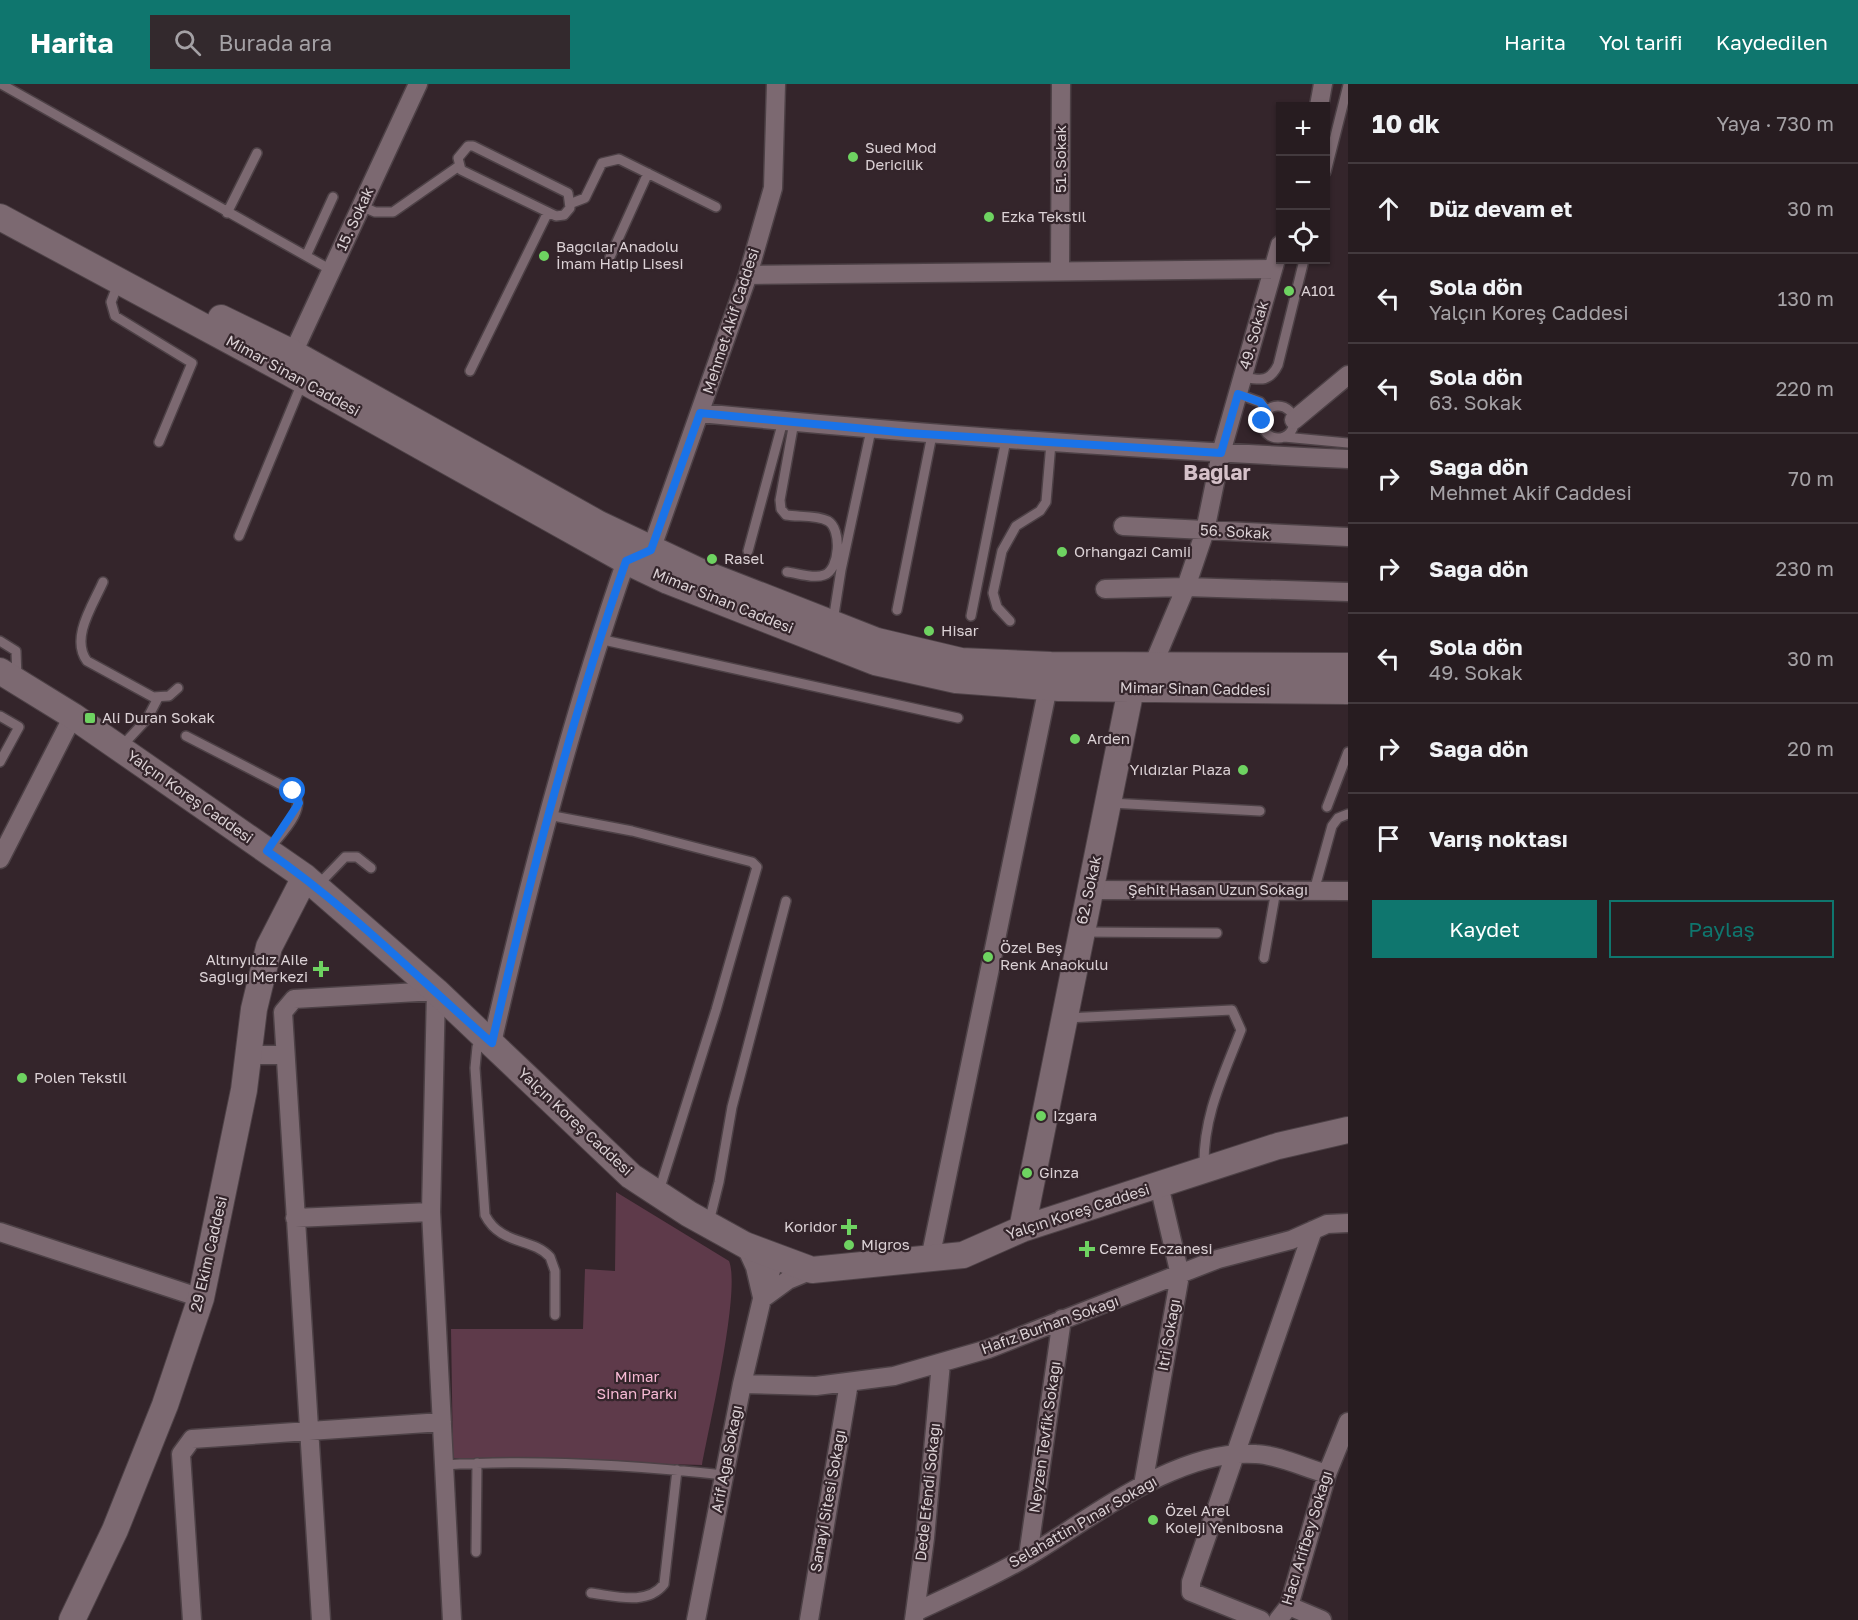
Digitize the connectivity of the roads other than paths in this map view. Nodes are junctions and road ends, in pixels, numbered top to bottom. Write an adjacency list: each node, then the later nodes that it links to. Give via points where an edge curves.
1 (1, 84): 18 (lane)
2 (418, 84): 15 (street, 15. Sokak)
3 (776, 84): 27 (street, Mehmet Akif Caddesi, via 773,188)
4 (1060, 84): 26 (street, 51. Sokak)
5 (1323, 84): 7 (street)
6 (1348, 85): 9 (lane)
7 (1320, 102)
8 (257, 153): 18 (lane)
9 (1330, 156)
10 (459, 166): 14 (lane, via 459,154 473,146 568,193); 15 (lane, via 393,212 375,212); 17 (lane)
11 (648, 173): 14 (lane, via 625,160 607,160 585,198); 16 (lane); 21 (lane)
12 (333, 197): 20 (lane)
13 (0, 200): 29 (street, Mimar Sinan Caddesi, via 120,267)
14 (572, 203): 17 (lane, via 564,215)
15 (361, 206): 25 (street, 15. Sokak)
16 (716, 207)
17 (548, 212): 30 (lane)
18 (227, 213): 20 (lane)
19 (0, 217): 28 (street, Mimar Sinan Caddesi)
20 (306, 256): 25 (lane)
21 (610, 257)
22 (1276, 260): 24 (street, 49. Sokak)
23 (1303, 264): 33 (lane, via 1278,365 1272,376)
24 (1273, 269): 26 (street); 33 (street, 49. Sokak)
25 (331, 270): 29 (street, 15. Sokak)
26 (1060, 270): 27 (street)
27 (748, 276): 35 (street, Mehmet Akif Caddesi)
28 (119, 282): 32 (street, Mimar Sinan Caddesi); 42 (lane, via 111,302 115,316 192,363)
29 (293, 353): 50 (street, Mimar Sinan Caddesi)
30 (470, 371)
31 (1348, 375): 36 (street)
32 (303, 381): 48 (lane); 52 (street, Mimar Sinan Caddesi)
33 (1240, 386): 34 (lane); 45 (street, 49. Sokak)
34 (1267, 411): 36 (lane, via 1276,406 1286,408); 40 (lane, via 1262,421 1265,431 1274,437)
35 (700, 413): 37 (street); 50 (street, Mehmet Akif Caddesi)
36 (1294, 420): 40 (lane, via 1292,430)
37 (788, 421): 38 (street); 51 (lane); 53 (lane, via 781,509 786,515 829,521 837,533 835,563 830,572 820,576)
38 (871, 429): 39 (street); 61 (lane)
39 (932, 435): 41 (street); 58 (lane)
40 (1284, 437): 44 (lane)
41 (1006, 440): 43 (street); 59 (lane)
42 (159, 442)
43 (1051, 444): 45 (street); 60 (lane, via 1046,502 1040,511 1016,526 1002,551 993,593 997,606)
44 (1347, 446): 45 (street)
45 (1221, 453): 47 (street, 49. Sokak)
46 (1123, 526): 47 (street, 56. Sokak)
47 (1205, 531): 49 (street, 56. Sokak); 55 (street, 49. Sokak)
48 (239, 536)
49 (1348, 537)
50 (651, 550): 52 (street); 61 (street, Mimar Sinan Caddesi)
51 (748, 551)
52 (626, 561): 62 (street); 67 (street, Mimar Sinan Caddesi, via 875,662 956,680)
53 (787, 572)
54 (103, 582): 71 (lane, via 80,638 83,656)
55 (1186, 587): 56 (street); 57 (street); 64 (street, 49. Sokak)
56 (1105, 589)
57 (1348, 592)
58 (897, 610)
59 (971, 616)
60 (1010, 621)
61 (833, 624): 64 (street, Mimar Sinan Caddesi, via 877,641 961,661)
62 (599, 639): 74 (lane); 83 (street)
63 (0, 641): 66 (lane, via 16,651)
64 (1153, 665): 65 (street, Mimar Sinan Caddesi); 69 (street)
65 (1348, 666)
66 (9, 676): 73 (street, Yalçın Koreş Caddesi)
67 (1048, 687): 69 (street, Mimar Sinan Caddesi); 114 (street)
68 (178, 688): 71 (lane, via 169,696)
69 (1131, 689): 70 (street, Mimar Sinan Caddesi); 79 (street, 62. Sokak)
70 (1348, 691)
71 (158, 698): 76 (lane, via 147,719)
72 (0, 716): 78 (lane, via 18,727)
73 (73, 716): 76 (street, Yalçın Koreş Caddesi); 85 (street)
74 (958, 718)
75 (186, 736): 84 (lane, via 297,795 296,812)
76 (120, 748): 84 (street, Yalçın Koreş Caddesi)
77 (1348, 752): 80 (lane)
78 (0, 762)
79 (1107, 803): 81 (lane); 88 (street, 62. Sokak)
80 (1327, 807)
81 (1260, 811)
82 (1348, 814): 90 (lane, via 1332,825)
83 (548, 815): 98 (street); 104 (lane, via 632,831 752,862 757,867)
84 (267, 851): 87 (street, Yalçın Koreş Caddesi)
85 (0, 859)
86 (371, 868): 87 (lane, via 357,857 345,857)
87 (311, 882): 96 (street, Yalçın Koreş Caddesi); 99 (street, 29 Ekim Caddesi, via 269,947)
88 (1089, 890): 89 (street, Şehit Hasan Uzun Sokağı); 93 (street, 62. Sokak)
89 (1276, 890): 90 (street, Şehit Hasan Uzun Sokağı); 95 (lane)
90 (1314, 891): 91 (street, Şehit Hasan Uzun Sokağı)
91 (1348, 891)
92 (786, 901): 108 (lane, via 732,1107)
93 (1081, 932): 94 (lane); 97 (street, 62. Sokak)
94 (1217, 933)
95 (1264, 958)
96 (436, 991): 98 (street, Yalçın Koreş Caddesi); 100 (street, via 294,999 283,1012); 105 (street)
97 (1064, 1018): 102 (lane, via 1232,1010 1241,1030 1207,1120); 109 (street, 62. Sokak)
98 (488, 1039): 104 (street, Yalçın Koreş Caddesi, via 631,1176); 119 (lane, via 477,1047 475,1068 485,1215 504,1236 550,1257 555,1271)
99 (248, 1055): 100 (street); 117 (street, 29 Ekim Caddesi)
100 (285, 1055): 106 (street)
101 (1348, 1130): 102 (street, Yalçın Koreş Caddesi, via 1278,1146)
102 (1204, 1170): 103 (street, Yalçın Koreş Caddesi)
103 (1159, 1185): 109 (street, Yalçın Koreş Caddesi); 116 (street, Itri Sokağı)
104 (658, 1194): 108 (street, Yalçın Koreş Caddesi)
105 (430, 1212): 106 (street); 124 (street)
106 (295, 1218): 126 (street)
107 (1348, 1223): 110 (street, Hafız Burhan Sokağı, via 1327,1224)
108 (708, 1225): 112 (street, Yalçın Koreş Caddesi)
109 (1022, 1229): 114 (street, Yalçın Koreş Caddesi, via 963,1255)
110 (1313, 1230): 116 (street, Hafız Burhan Sokağı); 127 (street)
111 (0, 1232): 117 (street)
112 (745, 1245): 113 (street, Yalçın Koreş Caddesi); 118 (street)
113 (776, 1258): 115 (street, Yalçın Koreş Caddesi); 118 (street, Arif Ağa Sokağı)
114 (930, 1259): 115 (street, Yalçın Koreş Caddesi)
115 (812, 1270): 118 (street, via 788,1280)
116 (1180, 1275): 120 (street, Hafız Burhan Sokağı); 133 (street, Itri Sokağı)
117 (201, 1298): 139 (street, 29 Ekim Caddesi, via 165,1406 115,1530)
118 (762, 1299): 123 (street, Arif Ağa Sokağı)
119 (555, 1315)
120 (1062, 1319): 121 (street, Hafız Burhan Sokağı); 135 (street, Neyzen Tevfik Sokağı)
121 (941, 1363): 122 (street, Hafız Burhan Sokağı, via 894,1377); 138 (street, Dede Efendi Sokağı)
122 (849, 1383): 123 (street, Hafız Burhan Sokağı); 144 (street, Sanayi Sitesi Sokağı)
123 (742, 1384): 132 (street, Arif Ağa Sokağı)
124 (442, 1422): 126 (street); 129 (street)
125 (1348, 1422): 131 (street, Hacı Arifbey Sokağı)
126 (307, 1431): 140 (street, via 192,1439 181,1454); 141 (street)
127 (1233, 1454): 131 (street, Selahattin Pınar Sokağı, via 1258,1454); 133 (street, Selahattin Pınar Sokağı, via 1183,1467); 145 (street, via 1191,1592)
128 (477, 1463): 129 (lane); 130 (lane, via 549,1462); 134 (lane)
129 (444, 1465): 142 (street)
130 (677, 1470): 132 (lane); 136 (lane, via 664,1584 644,1598)
131 (1327, 1474): 137 (street, Hacı Arifbey Sokağı)
132 (724, 1475): 143 (street, Arif Ağa Sokağı)
133 (1143, 1485): 135 (street, Selahattin Pınar Sokağı)
134 (476, 1552)
135 (1028, 1556): 138 (street, Selahattin Pınar Sokağı)
136 (591, 1593)
137 (1284, 1613): 146 (street)
138 (914, 1616)
139 (72, 1620)
140 (192, 1620)
141 (321, 1620)
142 (452, 1620)
143 (696, 1620)
144 (809, 1620)
145 (1261, 1620)
146 (1322, 1620)

